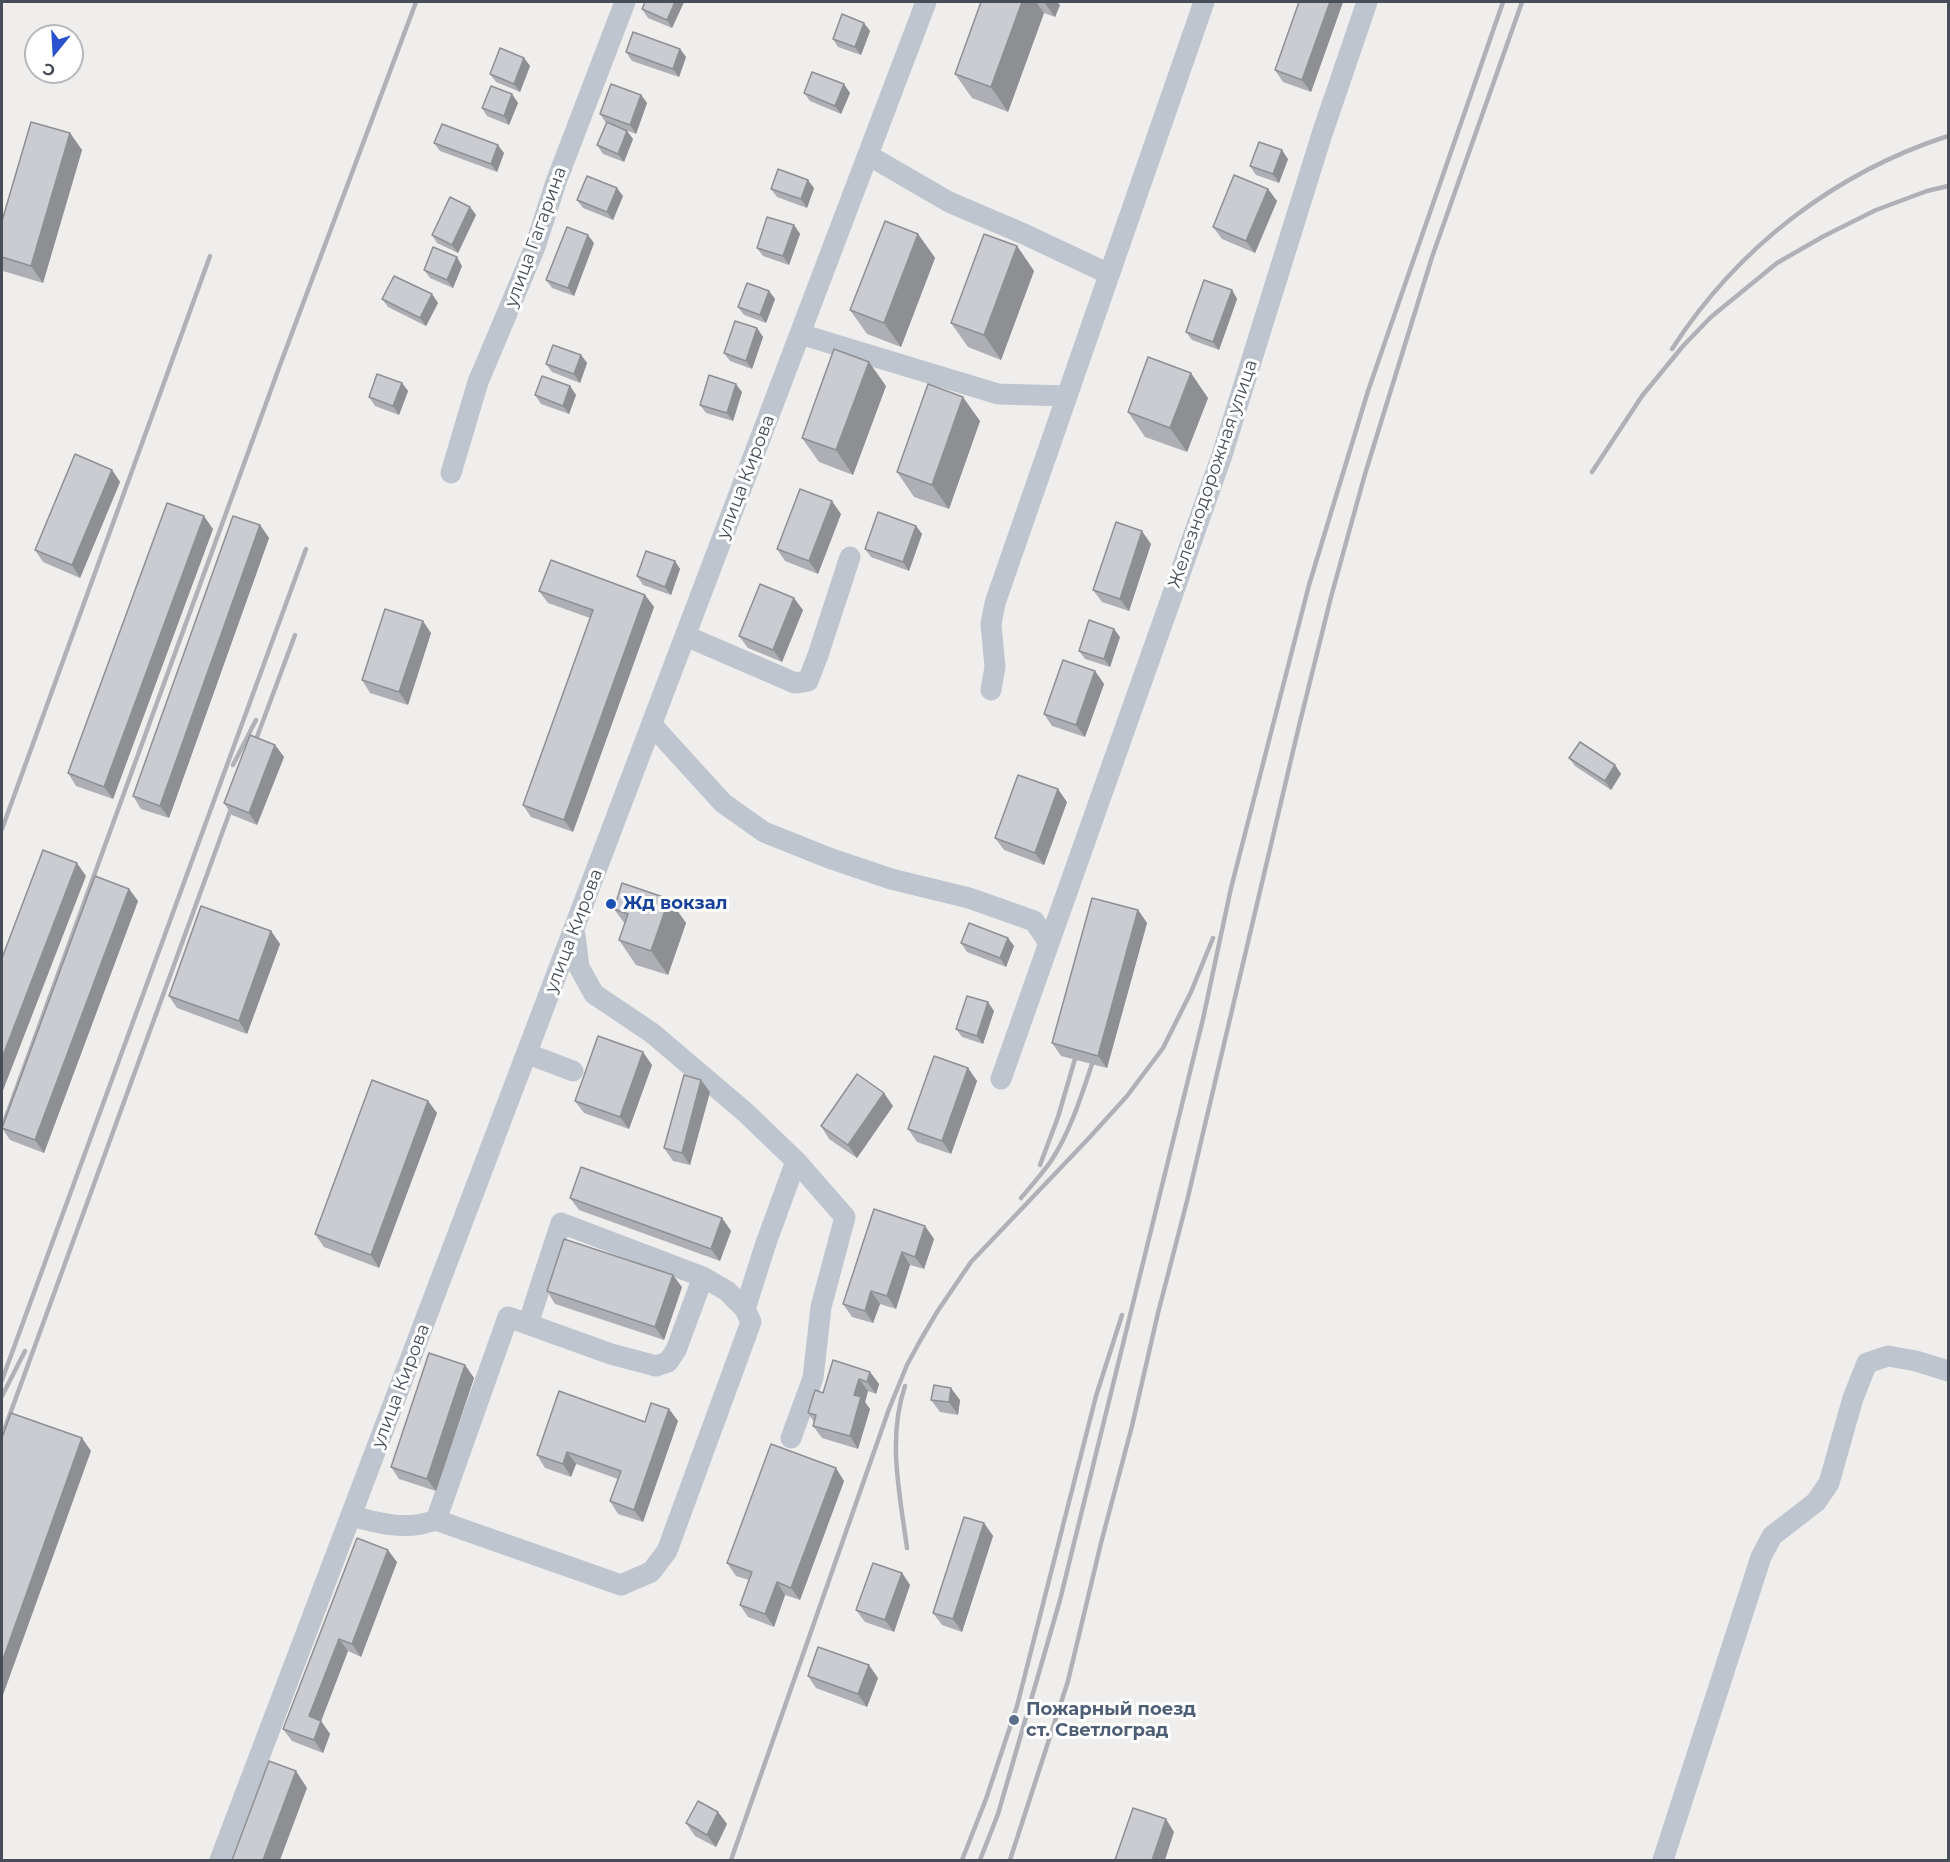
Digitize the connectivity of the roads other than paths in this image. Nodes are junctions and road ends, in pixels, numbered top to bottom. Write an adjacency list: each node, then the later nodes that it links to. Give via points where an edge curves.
1 (625, 2): 9 (street, улица Гагарина, via 535,247 478,382)
2 (926, 2): 5 (street, улица Кирова)
3 (1204, 2): 6 (street)
4 (1367, 2): 15 (street, Железнодорожная улица, via 1222,455)
5 (868, 155): 6 (street, via 949,202); 7 (street, улица Кирова)
6 (1109, 274): 8 (street)
7 (800, 334): 8 (street, via 998,394); 11 (street, улица Кирова)
8 (1067, 396): 12 (street, via 994,603 991,624 995,667)
9 (451, 473)
10 (850, 557): 11 (street, via 808,681 795,683)
11 (686, 636): 13 (street, улица Кирова)
12 (991, 690)
13 (652, 725): 14 (street, улица Кирова); 15 (street, via 723,803 764,832 891,879 969,898 1034,921)
14 (574, 932): 16 (street, улица Кирова); 19 (street, via 579,967 594,994 652,1033)
15 (1049, 943): 18 (street, Железнодорожная улица)
16 (528, 1054): 17 (street); 27 (street, улица Кирова)
17 (573, 1071)
18 (1001, 1079)
19 (796, 1161): 21 (street); 24 (street, via 845,1217 821,1307 813,1378)
20 (703, 1277): 21 (street, via 727,1290); 22 (street, via 676,1350 668,1362 656,1366); 22 (street, via 561,1223)
21 (745, 1309): 26 (street, via 751,1322 667,1551 651,1572 621,1585)
22 (528, 1323): 26 (street, via 508,1317)
23 (1948, 1371): 28 (street, via 1888,1356 1867,1363 1829,1483 1816,1502 1772,1536 1761,1557)
24 (791, 1438)
25 (359, 1518): 26 (street, via 389,1526 421,1526)
26 (436, 1520)
27 (220, 1860)
28 (1663, 1860)

